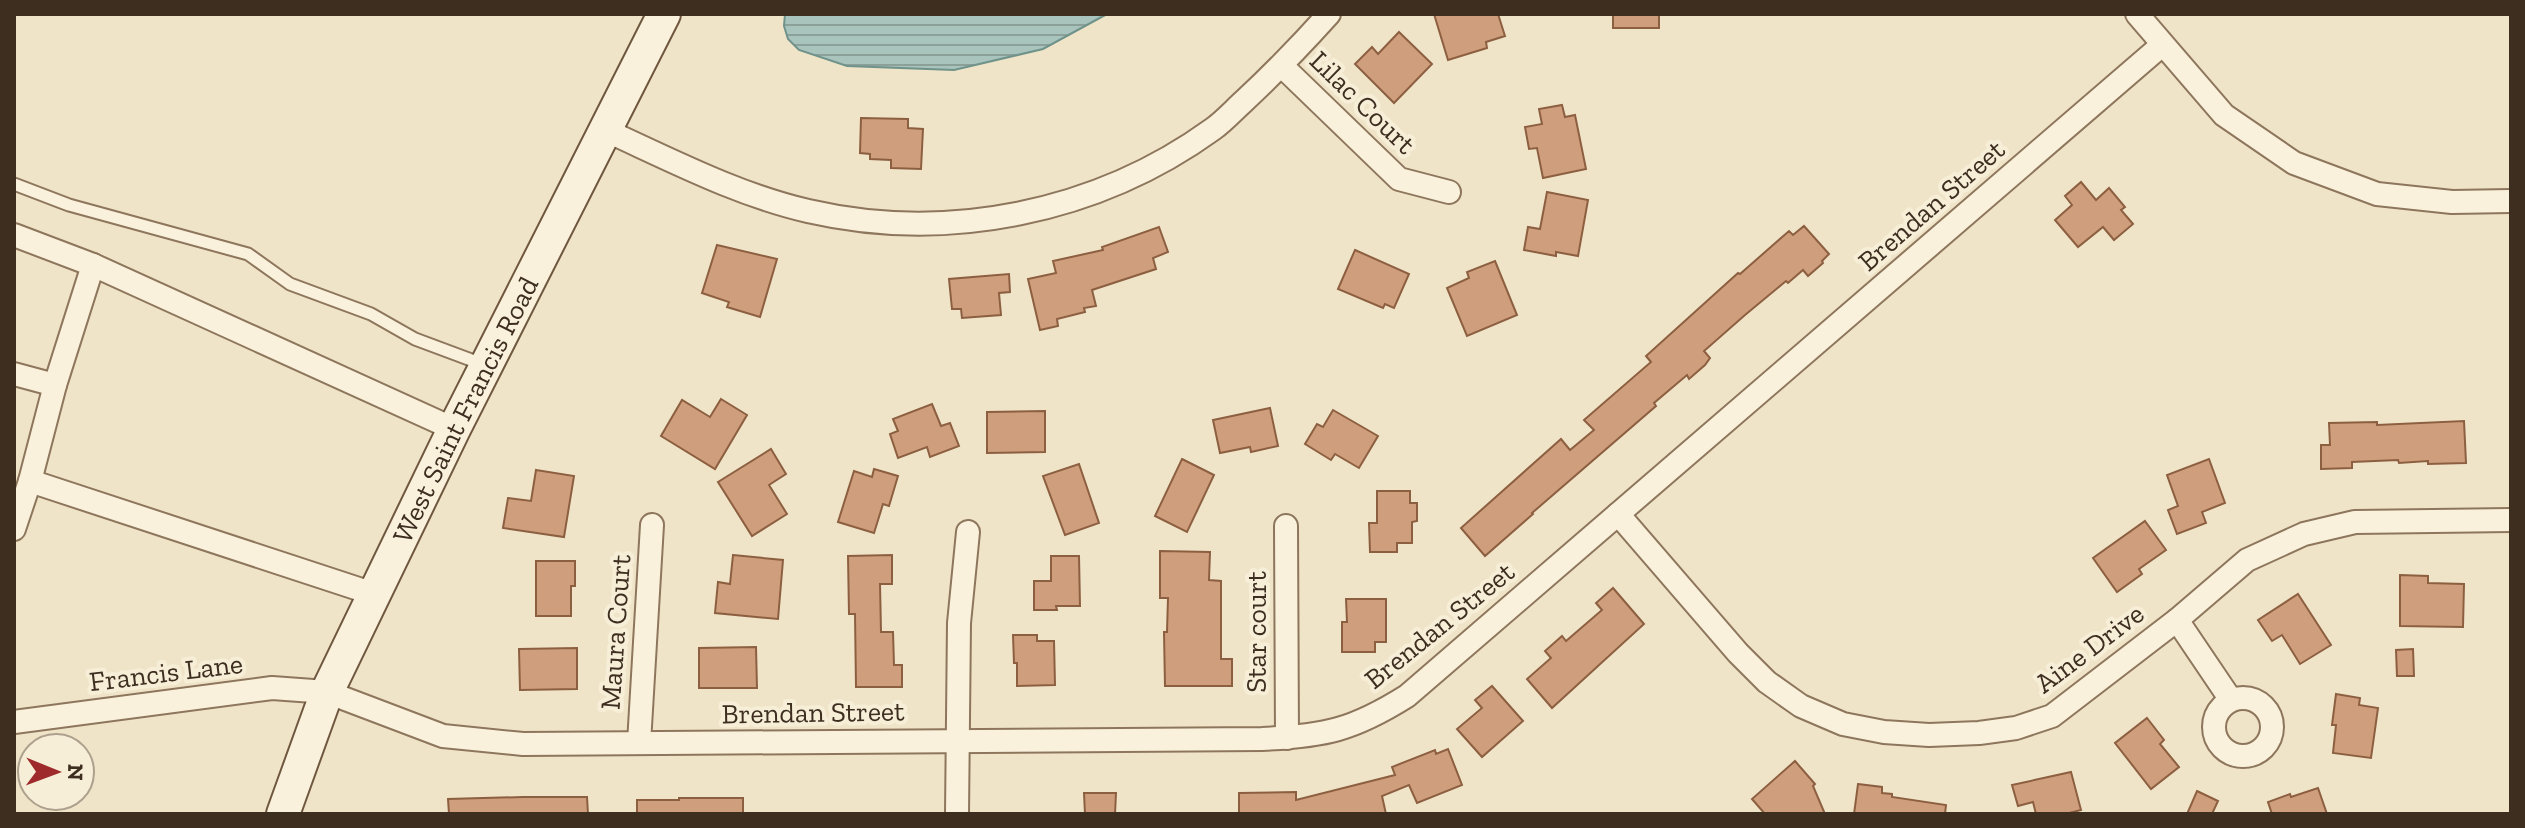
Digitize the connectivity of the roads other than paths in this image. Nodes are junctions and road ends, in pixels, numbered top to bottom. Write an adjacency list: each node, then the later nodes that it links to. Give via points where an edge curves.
1 (664, 14): 6 (street, West Saint Francis Road)
2 (1329, 14): 5 (street)
3 (2137, 14): 4 (street)
4 (2162, 45): 9 (street, via 2224,115 2294,163 2377,194 2452,202); 17 (street, Brendan Street)
5 (1282, 66): 6 (street, via 1214,128 1156,165 1036,211 961,224 887,224 805,211 739,190); 8 (street, Lilac Court, via 1399,179)
6 (605, 130): 12 (street, West Saint Francis Road)
7 (14, 184): 12 (lane, via 69,205 248,254 290,284)
8 (1449, 192)
9 (2511, 201)
10 (14, 235): 11 (street)
11 (93, 265): 14 (street); 15 (street)
12 (486, 366): 15 (street, West Saint Francis Road)
13 (14, 374): 14 (street)
14 (55, 385): 16 (street)
15 (454, 429): 23 (street, West Saint Francis Road)
16 (30, 481): 21 (street); 23 (street)
17 (1618, 514): 24 (street, Aine Drive, via 1767,682 1818,715 1865,729 1979,733 2052,716); 28 (street, Brendan Street, via 1407,696 1334,732)
18 (2511, 520): 24 (street, Aine Drive, via 2355,522 2304,534 2247,560)
19 (652, 525): 30 (street, Maura Court)
20 (1286, 526): 28 (street, Star court)
21 (14, 529)
22 (968, 532): 29 (street, via 959,623)
23 (374, 594): 25 (street, West Saint Francis Road)
24 (2177, 620): 26 (street)
25 (327, 692): 27 (street, Francis Lane, via 272,688); 30 (street, Brendan Street, via 443,736 523,744); 31 (street, West Saint Francis Road)
26 (2231, 700)
27 (14, 722)
28 (1287, 738): 29 (street, Brendan Street)
29 (957, 740): 30 (street, Brendan Street); 32 (street)
30 (639, 743)
31 (283, 814)
32 (957, 814)

